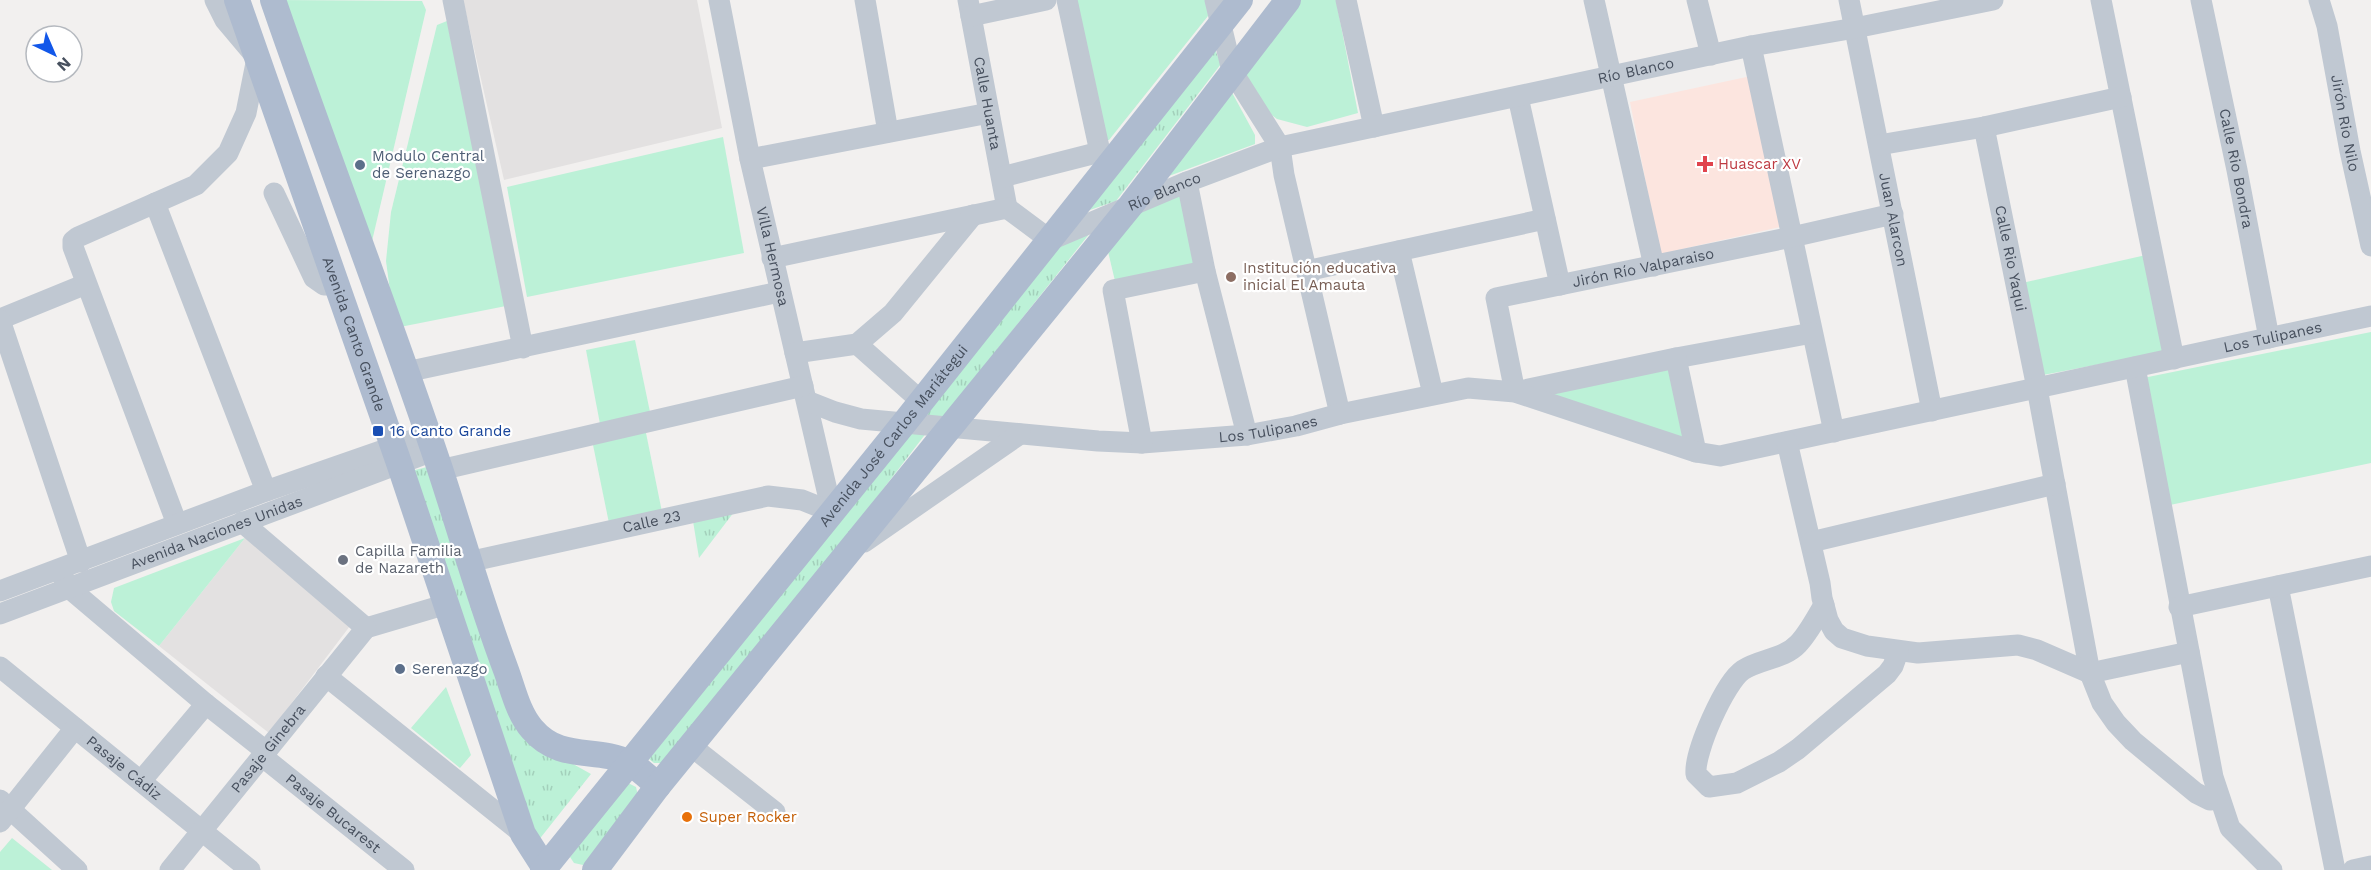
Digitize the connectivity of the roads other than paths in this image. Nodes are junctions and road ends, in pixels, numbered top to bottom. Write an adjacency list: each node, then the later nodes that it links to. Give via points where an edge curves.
1 (215, 0): 25 (street, via 225,20)
2 (237, 0): 25 (main road, Avenida Canto Grande)
3 (273, 0): 69 (main road)
4 (453, 0): 64 (street)
5 (719, 0): 37 (street, Villa Hermosa)
6 (865, 0): 33 (street)
7 (1046, 0): 20 (street)
8 (1067, 0): 36 (street)
9 (1215, 0): 21 (street)
10 (1240, 0): 21 (main road, Avenida José Carlos Mariátegui)
11 (1288, 0): 26 (main road)
12 (1346, 0): 31 (street)
13 (1594, 0): 27 (street)
14 (1697, 0): 24 (street)
15 (1850, 0): 22 (street, Juan Alarcon)
16 (1993, 0): 22 (street, Río Blanco)
17 (2101, 0): 29 (street)
18 (2201, 0): 62 (street, Calle Rio Bondra)
19 (2319, 0): 49 (street, Jirón Rio Nilo)
20 (969, 8): 30 (street, Calle Huanta)
21 (1220, 25): 26 (street); 36 (main road, Avenida José Carlos Mariátegui)
22 (1855, 28): 23 (street, Río Blanco); 34 (street, Juan Alarcon)
23 (1751, 46): 24 (street, Río Blanco); 47 (street)
24 (1711, 55): 27 (street, Río Blanco)
25 (256, 58): 41 (street, via 246,113 228,153 196,185); 56 (main road, Avenida Canto Grande)
26 (1232, 71): 35 (street); 42 (main road)
27 (1610, 76): 28 (street, Río Blanco); 52 (street)
28 (1518, 97): 31 (street, Río Blanco); 46 (street)
29 (2121, 97): 32 (street); 67 (street)
30 (989, 113): 33 (street); 38 (street, Calle Huanta)
31 (1374, 127): 35 (street, Río Blanco)
32 (1984, 127): 34 (street); 70 (street, Calle Rio Yaqui)
33 (888, 132): 37 (street)
34 (1879, 145): 44 (street, Juan Alarcon)
35 (1280, 147): 39 (street, Río Blanco); 53 (street)
36 (1105, 158): 38 (street); 48 (main road, Avenida José Carlos Mariátegui)
37 (750, 159): 51 (street, Villa Hermosa)
38 (1002, 177): 43 (street, Calle Huanta)
39 (1187, 182): 42 (street, Río Blanco); 54 (street)
40 (274, 194): 56 (street, via 314,278 324,285)
41 (155, 203): 55 (street, via 73,241); 88 (street)
42 (1131, 205): 48 (street, Río Blanco); 78 (main road)
43 (1007, 208): 45 (street); 48 (street)
44 (1893, 214): 47 (street, Jirón Río Valparaiso); 75 (street, Juan Alarcon)
45 (973, 215): 51 (street); 63 (street, via 893,314)
46 (1545, 219): 50 (street); 57 (street)
47 (1792, 237): 52 (street, Jirón Río Valparaiso); 61 (street)
48 (1050, 240): 74 (main road, Avenida José Carlos Mariátegui)
49 (2371, 246)
50 (1399, 251): 53 (street); 73 (street)
51 (772, 258): 58 (street, Villa Hermosa)
52 (1653, 266): 57 (street, Jirón Río Valparaiso)
53 (1306, 271): 76 (street)
54 (1205, 272): 81 (street); 83 (street, via 1113,290)
55 (86, 284): 60 (street); 91 (street)
56 (336, 285): 86 (main road, Avenida Canto Grande)
57 (1560, 285): 71 (street, Jirón Río Valparaiso, via 1496,298)
58 (779, 292): 64 (street); 65 (street, Villa Hermosa)
59 (2371, 316): 62 (street, Los Tulipanes)
60 (0, 320): 94 (street)
61 (1812, 333): 66 (street); 79 (street)
62 (2270, 338): 67 (street, Los Tulipanes)
63 (857, 344): 65 (street); 74 (street)
64 (523, 348): 69 (street)
65 (795, 353): 72 (street, Villa Hermosa)
66 (1676, 358): 71 (street); 85 (street)
67 (2175, 358): 68 (street, Los Tulipanes)
68 (2135, 367): 70 (street, Los Tulipanes); 102 (street)
69 (406, 372): 84 (main road)
70 (2037, 388): 75 (street, Los Tulipanes); 87 (street, Calle Rio Yaqui)
71 (1515, 392): 73 (street, Los Tulipanes, via 1468,388); 85 (street, Los Tulipanes)
72 (805, 394): 77 (street, Los Tulipanes, via 835,412 861,419); 84 (street, Avenida Naciones Unidas); 89 (street, Villa Hermosa)
73 (1432, 394): 76 (street, Los Tulipanes)
74 (921, 401): 77 (main road, Avenida José Carlos Mariátegui)
75 (1932, 411): 79 (street, Los Tulipanes)
76 (1340, 414): 81 (street, Los Tulipanes)
77 (905, 422): 78 (street, Los Tulipanes); 89 (main road, Avenida José Carlos Mariátegui)
78 (951, 426): 80 (street, Los Tulipanes); 93 (main road)
79 (1834, 432): 82 (street, Los Tulipanes)
80 (1020, 434): 83 (street, Los Tulipanes); 93 (street)
81 (1247, 435): 83 (street, Los Tulipanes)
82 (1787, 442): 85 (street, Los Tulipanes, via 1720,456); 92 (street)
83 (1142, 443)
84 (433, 452): 86 (street, Avenida Naciones Unidas); 95 (main road)
85 (1696, 452)
86 (396, 455): 88 (street, Avenida Naciones Unidas); 90 (street, Avenida Naciones Unidas); 100 (main road, Avenida Canto Grande)
87 (2055, 484): 92 (street); 108 (street, Calle Rio Yaqui)
88 (266, 491): 91 (street, Avenida Naciones Unidas)
89 (832, 512): 95 (street, Calle 23, via 802,500 768,496); 114 (main road, Avenida José Carlos Mariátegui)
90 (242, 522): 97 (street, Avenida Naciones Unidas); 104 (street)
91 (177, 524): 94 (street, Avenida Naciones Unidas)
92 (1811, 542): 101 (street)
93 (846, 554): 112 (main road)
94 (81, 562): 97 (street, Avenida Naciones Unidas)
95 (468, 562): 114 (main road, via 498,651 530,727 557,747)
96 (2371, 566): 98 (street)
97 (64, 579): 99 (street, Avenida Naciones Unidas); 103 (street, Avenida Naciones Unidas); 110 (street, Pasaje Bucarest)
98 (2278, 586): 102 (street); 130 (street)
99 (0, 591)
100 (447, 604): 104 (street); 121 (main road, Avenida Canto Grande)
101 (1824, 605): 105 (street, via 1828,620 1842,638); 105 (street, via 1797,645 1742,670 1728,685 1696,756 1696,774 1709,787 1752,777 1798,749 1887,674)
102 (2179, 607): 106 (street)
103 (0, 614)
104 (366, 628): 109 (street, Pasaje Ginebra)
105 (1898, 652): 108 (street, via 2018,645)
106 (2189, 652): 108 (street); 117 (street)
107 (0, 667): 111 (street, Pasaje Cádiz)
108 (2090, 673): 117 (street, Calle Rio Yaqui, via 2102,703 2133,741 2196,793 2210,800)
109 (326, 676): 113 (street, Pasaje Ginebra); 121 (street)
110 (206, 704): 113 (street, Pasaje Bucarest); 115 (street)
111 (75, 728): 115 (street, Pasaje Cádiz); 118 (street)
112 (691, 746): 116 (main road); 119 (street)
113 (265, 754): 120 (street, Pasaje Ginebra); 126 (street, Pasaje Bucarest)
114 (628, 762): 116 (main road); 127 (main road, Avenida José Carlos Mariátegui)
115 (141, 782): 120 (street, Pasaje Cádiz)
116 (658, 786): 128 (main road)
117 (2219, 799): 129 (street, via 2230,828)
118 (4, 810): 123 (street)
119 (775, 812)
120 (202, 831): 124 (street, Pasaje Ginebra); 125 (street, Pasaje Cádiz)
121 (524, 834): 127 (main road, Avenida Canto Grande)
122 (2371, 866): 131 (street)
123 (75, 870)
124 (170, 870)
125 (250, 870)
126 (404, 870)
127 (544, 870)
128 (595, 870)
129 (2272, 870)
130 (2335, 870)
131 (2353, 870)

